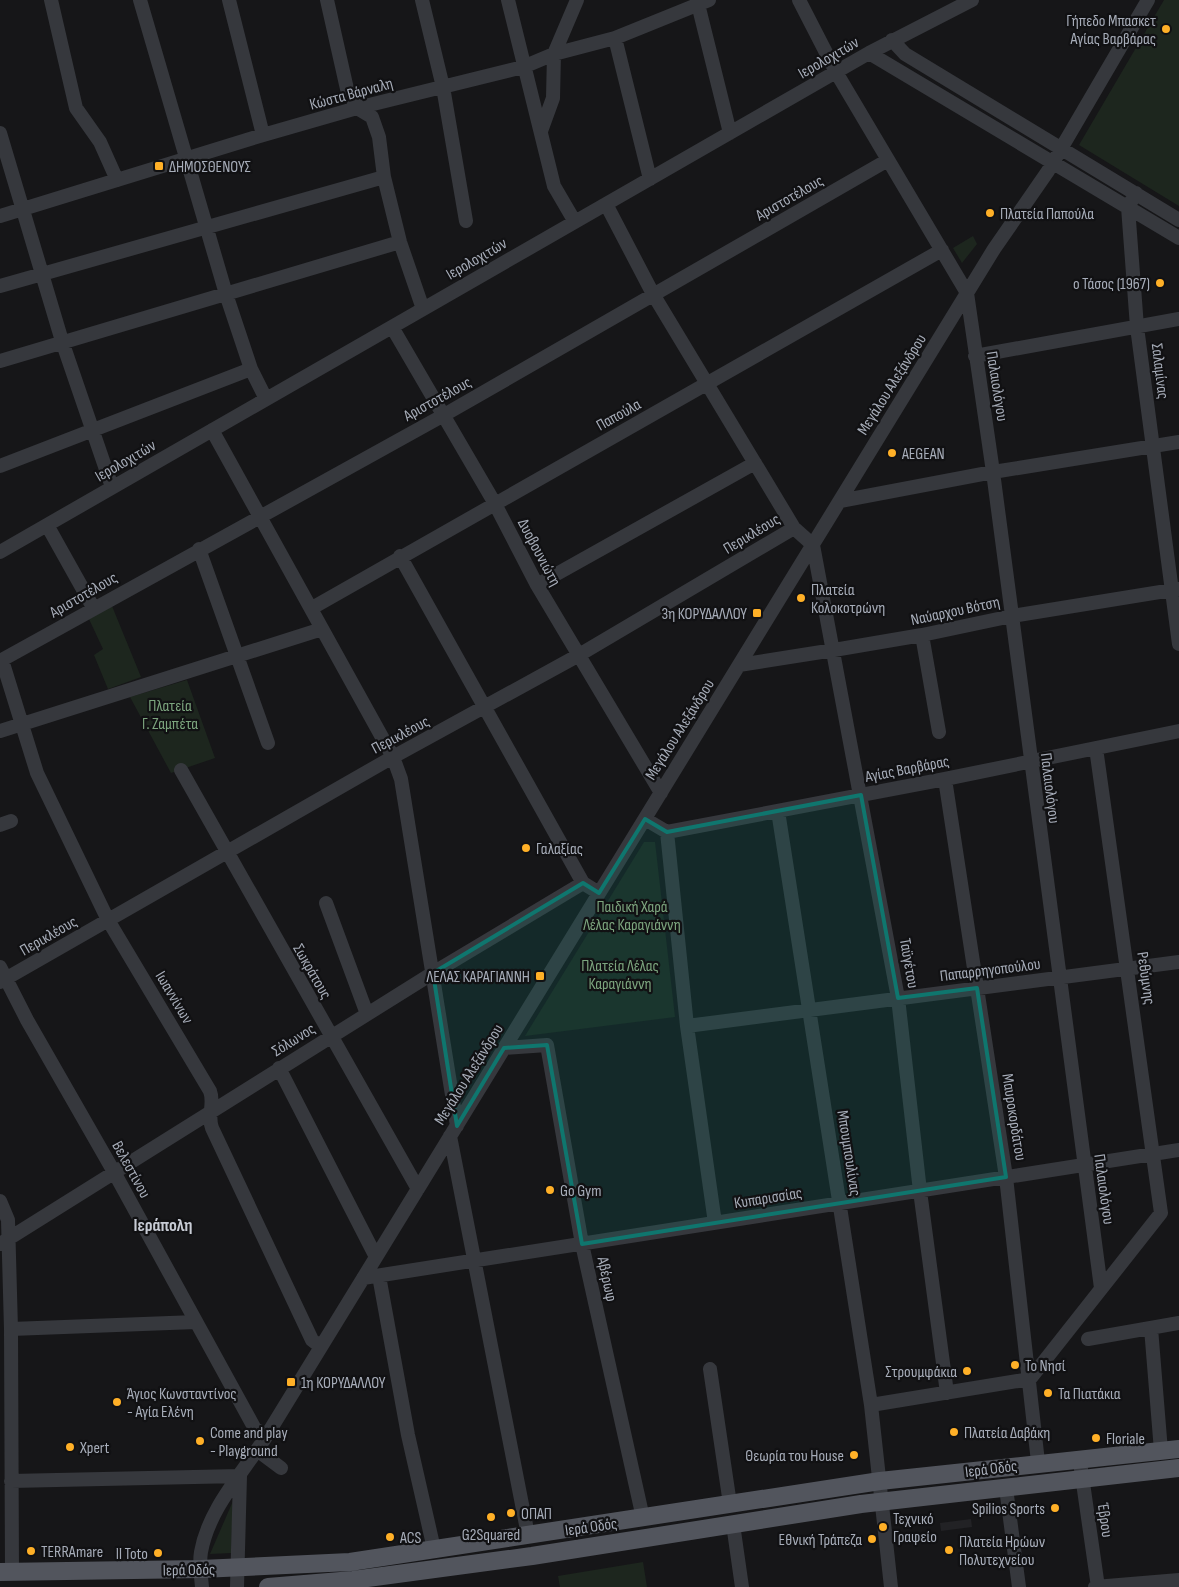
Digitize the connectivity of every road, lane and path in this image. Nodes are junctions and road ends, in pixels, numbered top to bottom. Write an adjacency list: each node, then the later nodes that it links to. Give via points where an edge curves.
1 (51, 0): 30 (street, via 76,108 100,142)
2 (140, 0): 25 (street)
3 (229, 0): 23 (street)
4 (327, 0): 19 (street, via 348,89)
5 (422, 0): 18 (street)
6 (508, 0): 16 (street)
7 (577, 0): 15 (street)
8 (799, 0): 17 (street)
9 (972, 0): 13 (street, Ιερολοχιτών)
10 (1148, 0): 24 (street, Μεγάλου Αλεξάνδρου)
11 (701, 2): 12 (street, Κώστα Βάρναλη); 22 (street)
12 (615, 38): 15 (street, Κώστα Βάρναλη); 29 (street)
13 (892, 40): 14 (street, Ιερολοχιτών); 24 (street, via 905,54)
14 (869, 53): 17 (street, Ιερολοχιτών); 27 (street)
15 (554, 54): 16 (street, Κώστα Βάρναλη); 20 (street, via 553,98)
16 (523, 67): 18 (street, Κώστα Βάρναλη); 20 (street)
17 (836, 72): 22 (street, Ιερολοχιτών); 26 (street)
18 (442, 87): 19 (street, Κώστα Βάρναλη); 37 (street)
19 (357, 108): 23 (street, Κώστα Βάρναλη); 28 (street, via 372,117 379,137)
20 (540, 131): 38 (street, via 554,186)
21 (0, 133): 34 (street)
22 (730, 134): 29 (street, Ιερολοχιτών)
23 (263, 135): 25 (street, Κώστα Βάρναλη)
24 (1061, 149): 27 (street, Μεγάλου Αλεξάνδρου); 31 (street)
25 (185, 157): 30 (street, Κώστα Βάρναλη); 39 (street)
26 (888, 160): 42 (street); 47 (street, Αριστοτέλους)
27 (1054, 162): 33 (street); 45 (street, Μεγάλου Αλεξάνδρου)
28 (384, 178): 39 (street); 41 (street)
29 (650, 179): 32 (street, Ιερολοχιτών)
30 (117, 180): 34 (street, Κώστα Βάρναλη)
31 (1136, 194): 33 (street); 36 (street)
32 (606, 204): 38 (street, Ιερολοχιτών); 47 (street)
33 (1128, 207): 40 (street); 51 (street, Σαλαμίνας)
34 (22, 210): 35 (street, Κώστα Βάρναλη); 43 (street)
35 (0, 216)
36 (1179, 220)
37 (466, 221)
38 (575, 222): 48 (street, Ιερολοχιτών)
39 (205, 227): 43 (street); 46 (street)
40 (1179, 238)
41 (400, 242): 46 (street); 48 (street)
42 (942, 250): 45 (street); 56 (street, Παπούλα)
43 (43, 274): 44 (street); 52 (street)
44 (0, 286)
45 (967, 293): 53 (street, Παλαιολόγου); 67 (street, Μεγάλου Αλεξάνδρου)
46 (226, 294): 52 (street); 55 (street)
47 (653, 294): 56 (street); 58 (street, Αριστοτέλους)
48 (423, 309): 50 (street, Ιερολοχιτών)
49 (1179, 319): 51 (street)
50 (392, 327): 57 (street, Ιερολοχιτών); 58 (street, Δυοβουνιώτη)
51 (1137, 327): 53 (street); 62 (street, Σαλαμίνας)
52 (62, 341): 54 (street); 59 (street)
53 (975, 356): 65 (street, Παλαιολόγου)
54 (0, 361)
55 (251, 369): 57 (street); 59 (street)
56 (707, 385): 63 (street); 68 (street, Παπούλα)
57 (266, 399): 60 (street, Ιερολοχιτών)
58 (444, 415): 68 (street, Δυοβουνιώτη); 69 (street, Αριστοτέλους)
59 (92, 429): 64 (street); 66 (street)
60 (212, 430): 66 (street, Ιερολοχιτών); 69 (street)
61 (1179, 442): 62 (street)
62 (1153, 447): 65 (street); 77 (street, Σαλαμίνας)
63 (755, 463): 71 (street); 76 (street)
64 (0, 466)
65 (993, 472): 67 (street); 80 (street, Παλαιολόγου)
66 (112, 488): 70 (street, Ιερολοχιτών)
67 (840, 501): 72 (street, Μεγάλου Αλεξάνδρου)
68 (494, 502): 75 (street, Παπούλα); 76 (street, Δυοβουνιώτη)
69 (260, 515): 73 (street, Αριστοτέλους); 78 (street)
70 (46, 525): 74 (street, Ιερολοχιτών); 79 (street)
71 (794, 528): 72 (street, Περικλέους); 85 (street, Περικλέους)
72 (813, 544): 84 (street, Ταϋγέτου); 88 (street, Μεγάλου Αλεξάνδρου)
73 (199, 549): 79 (street, Αριστοτέλους); 86 (street)
74 (0, 552)
75 (400, 556): 78 (street, Παπούλα); 89 (street)
76 (537, 585): 85 (street, Δυοβουνιώτη)
77 (1175, 589): 80 (street, Ναύαρχου Βότση); 83 (street, Σαλαμίνας)
78 (312, 608): 81 (street)
79 (94, 609): 87 (street, Αριστοτέλους)
80 (1012, 616): 82 (street, Ναύαρχου Βότση); 97 (street, Παλαιολόγου)
81 (322, 629): 86 (street); 96 (street)
82 (922, 635): 84 (street, Ναύαρχου Βότση); 93 (street)
83 (1179, 644)
84 (834, 650): 88 (street, Ναύαρχου Βότση); 101 (street, Ταϋγέτου)
85 (579, 655): 89 (street, Περικλέους); 100 (street, Δυοβουνιώτη)
86 (237, 656): 90 (street); 94 (street)
87 (1, 660): 90 (street, Ιωαννίνων)
88 (739, 665): 100 (street, Μεγάλου Αλεξάνδρου)
89 (486, 708): 96 (street, Περικλέους); 106 (street)
90 (23, 724): 92 (street); 109 (street, Ιωαννίνων, via 37,773)
91 (1179, 730): 95 (street, Αγίας Βαρβάρας)
92 (0, 731)
93 (939, 732)
94 (268, 744)
95 (1096, 748): 97 (street, Αγίας Βαρβάρας); 111 (street, Ρεθύμνης)
96 (393, 757): 105 (street, Περικλέους); 112 (street, via 401,779)
97 (1030, 762): 99 (street, Αγίας Βαρβάρας); 114 (street, Παλαιολόγου)
98 (181, 770): 105 (street, Σωκράτους)
99 (945, 779): 101 (street, Αγίας Βαρβάρας); 115 (street, Μαυροκορδάτου)
100 (661, 793): 103 (street, Μεγάλου Αλεξάνδρου)
101 (861, 795): 102 (street, Αγίας Βαρβάρας); 116 (street, Ταϋγέτου)
102 (778, 811): 104 (street, Αγίας Βαρβάρας); 117 (street, Μπουμπουλίνας)
103 (645, 819): 104 (street); 107 (street, Μεγάλου Αλεξάνδρου)
104 (667, 832): 119 (street)
105 (226, 852): 109 (street, Περικλέους); 120 (street, Σωκράτους)
106 (583, 883): 107 (street); 112 (street, Σόλωνος)
107 (599, 893): 121 (street, Μεγάλου Αλεξάνδρου)
108 (326, 904): 118 (street)
109 (108, 920): 113 (street, Περικλέους); 123 (street, Ιωαννίνων, via 210,1091 214,1101)
110 (1179, 962): 111 (street, Παπαρρηγοπούλου)
111 (1129, 968): 114 (street, Παπαρρηγοπούλου); 126 (street, Ρεθύμνης)
112 (433, 972): 118 (street, Σόλωνος); 124 (street)
113 (2, 976): 128 (street, Βελεστίνου)
114 (1059, 977): 115 (street, Παπαρρηγοπούλου); 127 (street, Παλαιολόγου)
115 (977, 988): 116 (street, Παπαρρηγοπούλου); 129 (street, Μαυροκορδάτου)
116 (898, 998): 117 (street, Παπαρρηγοπούλου); 131 (street, Ταϋγέτου)
117 (809, 1010): 119 (street, Παπαρρηγοπούλου); 133 (street, Μπουμπουλίνας)
118 (367, 1014): 120 (street, Σόλωνος)
119 (687, 1026): 134 (street)
120 (331, 1036): 122 (street, Σόλωνος); 130 (street, Σωκράτους)
121 (504, 1048): 124 (street, Μεγάλου Αλεξάνδρου); 136 (street, Αβέρωφ, via 547,1046)
122 (279, 1068): 123 (street, Σόλωνος); 137 (street)
123 (210, 1111): 128 (street, Σόλωνος); 147 (street, Ιωαννίνων, via 210,1120 221,1146 312,1340)
124 (453, 1131): 130 (street, Μεγάλου Αλεξάνδρου); 138 (street)
125 (1179, 1150): 126 (street, Κυπαρισσίας)
126 (1153, 1154): 127 (street, Κυπαρισσίας); 141 (street, Ρεθύμνης, via 1161,1213)
127 (1084, 1165): 129 (street, Κυπαρισσίας); 141 (street, Παλαιολόγου)
128 (114, 1172): 135 (street, Σόλωνος); 142 (street, Βελεστίνου)
129 (1006, 1177): 131 (street, Κυπαρισσίας); 149 (street, Μαυροκορδάτου)
130 (418, 1189): 137 (street, Μεγάλου Αλεξάνδρου)
131 (920, 1191): 133 (street, Κυπαρισσίας); 150 (street, Ταϋγέτου)
132 (0, 1201): 135 (street, via 8,1220)
133 (840, 1204): 134 (street, Κυπαρισσίας); 151 (street, Μπουμπουλίνας)
134 (715, 1223): 136 (street, Κυπαρισσίας)
135 (4, 1242): 145 (street)
136 (582, 1244): 138 (street, Κυπαρισσίας); 168 (street, Αβέρωφ)
137 (376, 1257): 140 (street, Μεγάλου Αλεξάνδρου)
138 (475, 1261): 139 (street, Κυπαρισσίας); 170 (street)
139 (379, 1276): 140 (street, Κυπαρισσίας); 171 (street, via 408,1435)
140 (363, 1278): 147 (street, Μεγάλου Αλεξάνδρου)
141 (1101, 1288): 149 (street)
142 (196, 1322): 145 (street); 152 (street, Βελεστίνου, via 255,1429)
143 (1179, 1323): 144 (street)
144 (1151, 1328): 146 (street); 156 (street)
145 (11, 1329): 153 (street)
146 (1088, 1339)
147 (320, 1347): 152 (street, Μεγάλου Αλεξάνδρου)
148 (710, 1369): 167 (street)
149 (1030, 1379): 150 (street); 158 (street, Μαυροκορδάτου)
150 (947, 1392): 151 (street)
151 (871, 1405): 164 (street, Μπουμπουλίνας)
152 (267, 1435): 155 (street, Μεγάλου Αλεξάνδρου)
153 (5, 1444): 163 (street)
154 (1179, 1448): 156 (main road, Ιερά Οδός)
155 (257, 1450): 159 (street); 161 (street, Μεγάλου Αλεξάνδρου)
156 (1161, 1450): 157 (main road, Ιερά Οδός)
157 (1080, 1459): 158 (main road, Ιερά Οδός); 162 (street, Έβρου)
158 (1038, 1462): 164 (main road, Ιερά Οδός)
159 (281, 1468)
160 (1179, 1468): 162 (main road, Ιερά Οδός)
161 (240, 1476): 163 (street); 172 (street); 174 (street, Μεγάλου Αλεξάνδρου, via 224,1495 201,1552)
162 (1083, 1479): 165 (main road, Ιερά Οδός); 182 (street, Έβρου)
163 (11, 1480): 173 (street)
164 (880, 1482): 166 (street, Μπουμπουλίνας); 167 (main road, Ιερά Οδός)
165 (1006, 1488): 166 (main road, Ιερά Οδός); 181 (street)
166 (882, 1502): 169 (main road, Ιερά Οδός); 180 (street, Μπουμπουλίνας)
167 (730, 1504): 168 (main road, Ιερά Οδός)
168 (643, 1518): 170 (main road, Ιερά Οδός)
169 (733, 1524): 176 (main road, Ιερά Οδός); 179 (street)
170 (528, 1535): 171 (main road, Ιερά Οδός)
171 (434, 1549): 172 (main road, Ιερά Οδός, via 350,1562)
172 (237, 1568): 174 (main road, Ιερά Οδός); 177 (street)
173 (6, 1572): 174 (main road, Ιερά Οδός)
174 (202, 1578)
175 (1179, 1580): 182 (street)
176 (353, 1584): 178 (main road, Ιερά Οδός)
177 (237, 1587)
178 (268, 1587)
179 (742, 1587)
180 (891, 1587)
181 (1019, 1587)
182 (1097, 1587)

